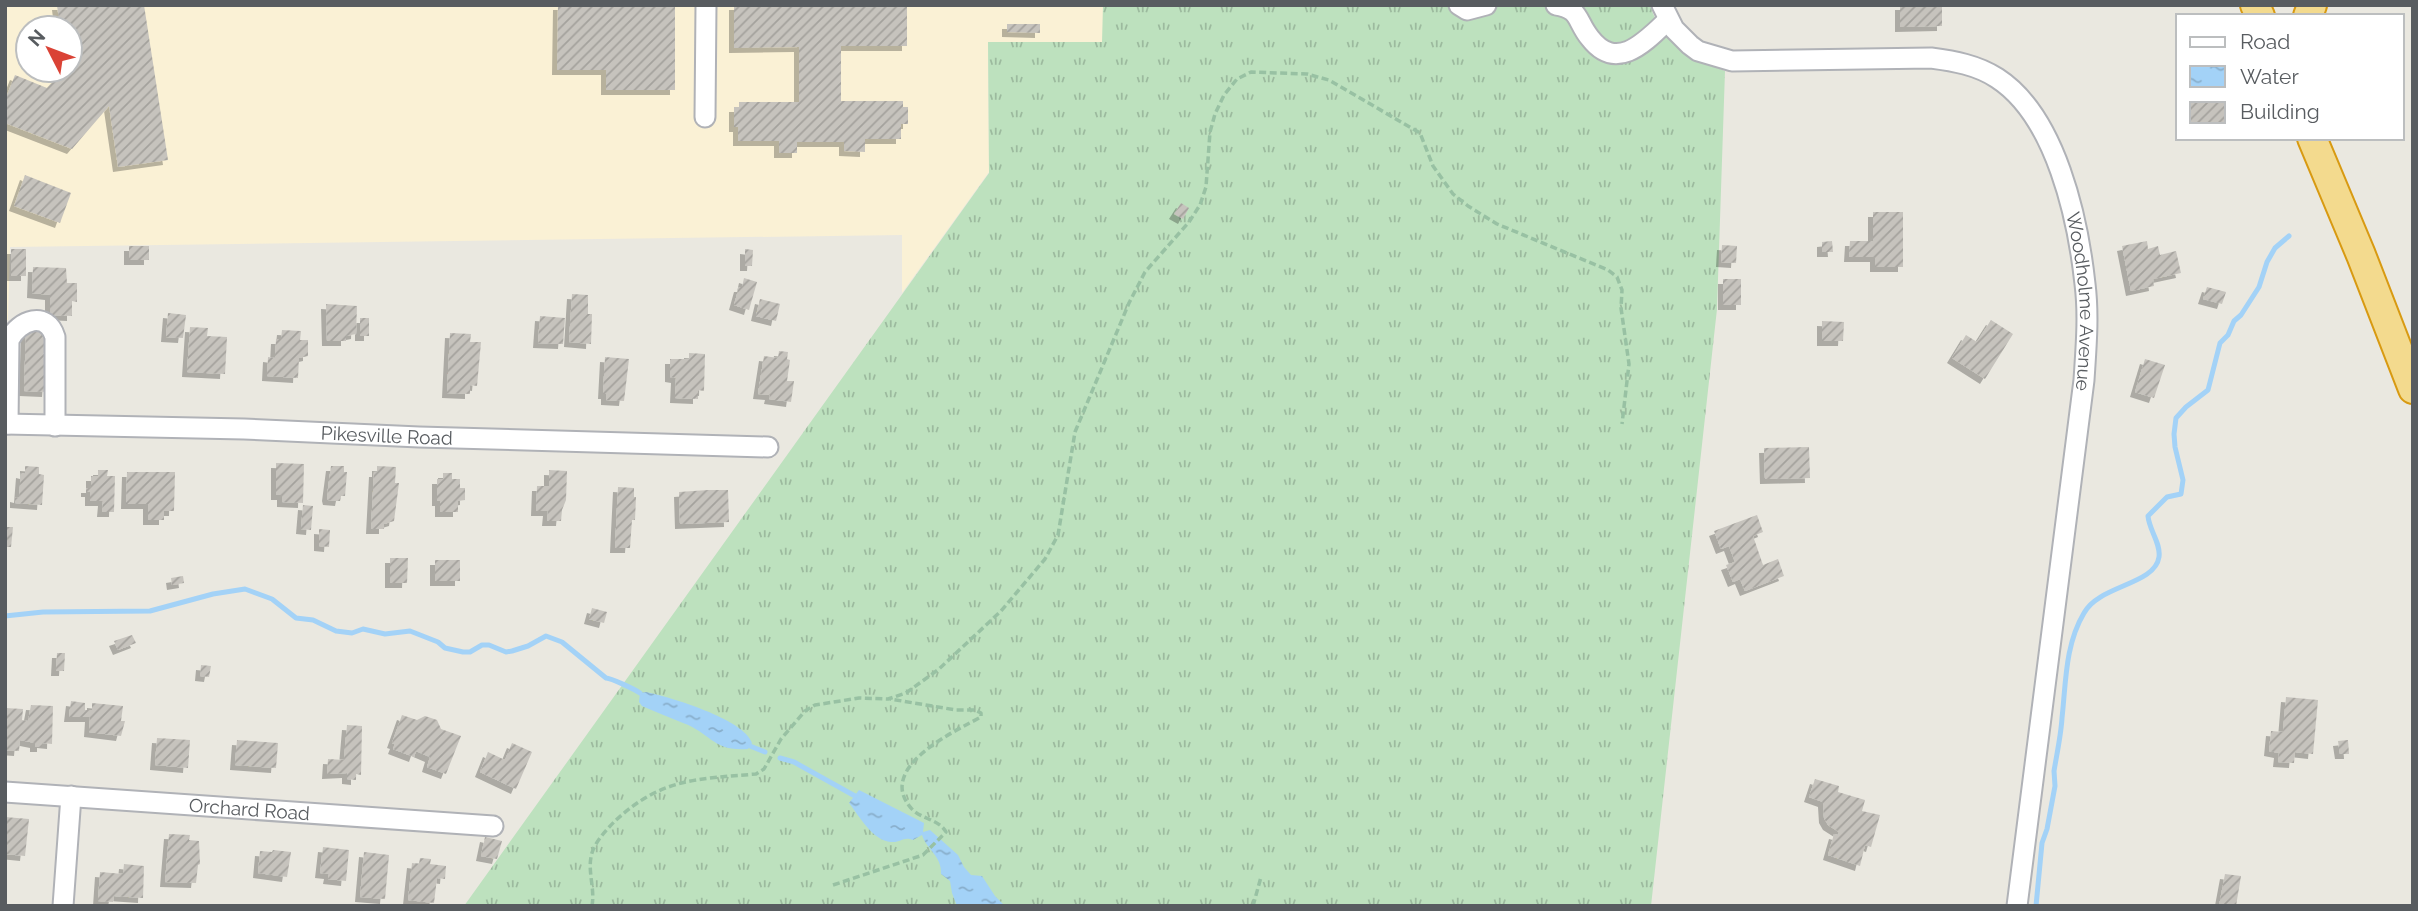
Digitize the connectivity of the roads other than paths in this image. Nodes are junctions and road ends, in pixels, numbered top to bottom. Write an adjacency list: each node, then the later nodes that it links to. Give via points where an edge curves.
1 (706, 5): 6 (street)
2 (1459, 5): 3 (street, via 1466,10)
3 (1486, 5)
4 (1556, 5): 5 (street, via 1576,13 1590,39 1611,53 1623,54 1633,50)
5 (1665, 13): 16 (street, Woodholme Avenue, via 1699,51 1732,61 1931,58 1982,70 2029,110 2054,157 2078,238 2088,333)
6 (705, 117)
7 (2315, 140): 8 (highway)
8 (2413, 389)
9 (6, 424): 10 (street, Pikesville Road); 10 (street, via 9,340 15,327 27,321 45,322 52,326 55,337)
10 (55, 426): 11 (street, Pikesville Road)
11 (768, 447)
12 (5, 792): 13 (street, Orchard Road)
13 (71, 796): 14 (street, Orchard Road); 15 (street)
14 (493, 826)
15 (63, 906)
16 (2017, 906)

